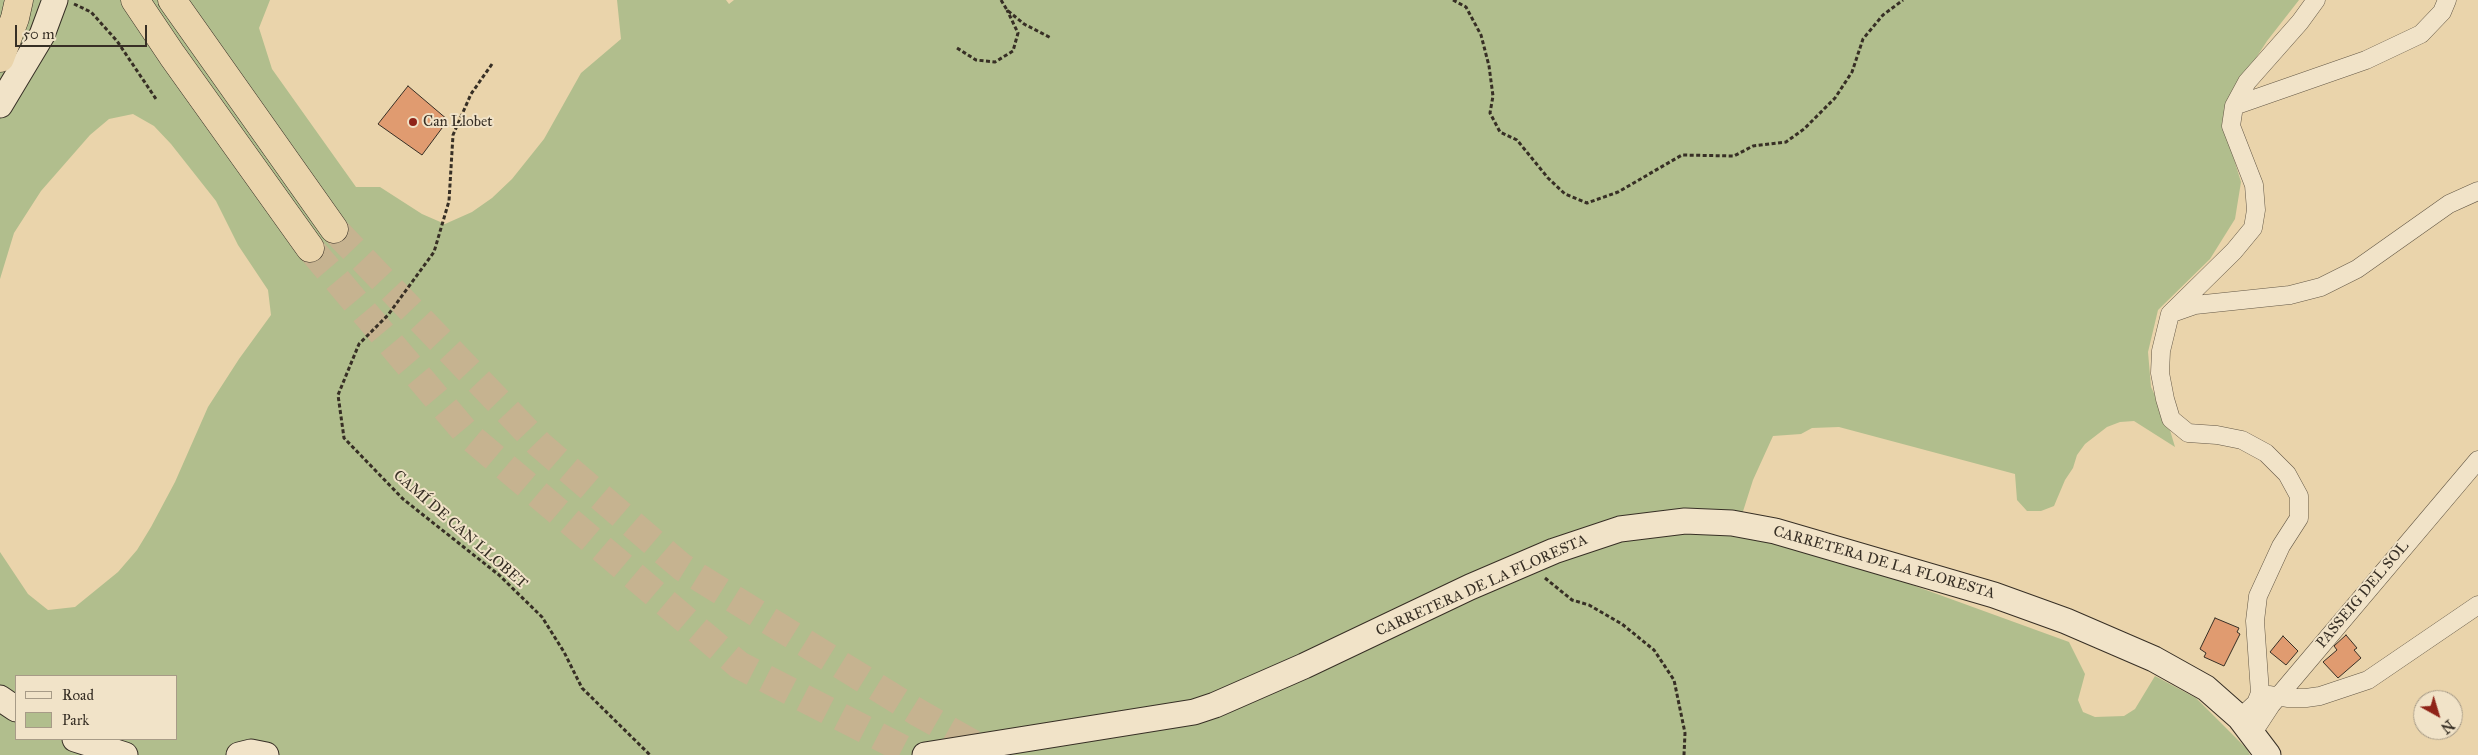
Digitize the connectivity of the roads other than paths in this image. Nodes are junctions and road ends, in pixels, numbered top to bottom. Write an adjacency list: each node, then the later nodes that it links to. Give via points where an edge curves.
1 (18, 0): 7 (highway)
2 (135, 0): 12 (highway)
3 (172, 0): 11 (highway)
4 (2316, 0): 9 (street, via 2247,82)
5 (2447, 0): 9 (street, via 2442,12 2421,34 2366,60)
6 (64, 2): 8 (main road)
7 (0, 58)
8 (0, 105)
9 (2234, 106): 13 (street, via 2232,126 2254,185 2256,210 2253,228)
10 (2478, 191): 13 (street, via 2449,204 2357,269 2321,287 2290,295 2195,305)
11 (334, 229)
12 (310, 248)
13 (2168, 322): 16 (street, via 2161,350 2160,373 2171,419 2188,433 2217,434 2242,440 2266,453 2287,474 2299,496 2299,518 2281,546 2258,596 2255,621)
14 (2478, 460): 17 (street, PASSEIG DEL SOL)
15 (2478, 604): 17 (street, via 2368,680 2320,696)
16 (2260, 693): 17 (street); 20 (street)
17 (2278, 697): 20 (street, PASSEIG DEL SOL)
18 (0, 698): 19 (main road)
19 (15, 708)
20 (2246, 726): 25 (main road, CARRETERA DE LA FLORESTA, via 2216,696 2184,674 2066,621 1994,595 1774,531 1709,521 1641,525 1597,535 1518,566 1304,666 1194,712); 26 (main road, CARRETERA DE LA FLORESTA)
21 (78, 740): 22 (main road)
22 (125, 755)
23 (239, 755): 24 (main road, via 251,752)
24 (266, 755)
25 (925, 755)
26 (2268, 755)

